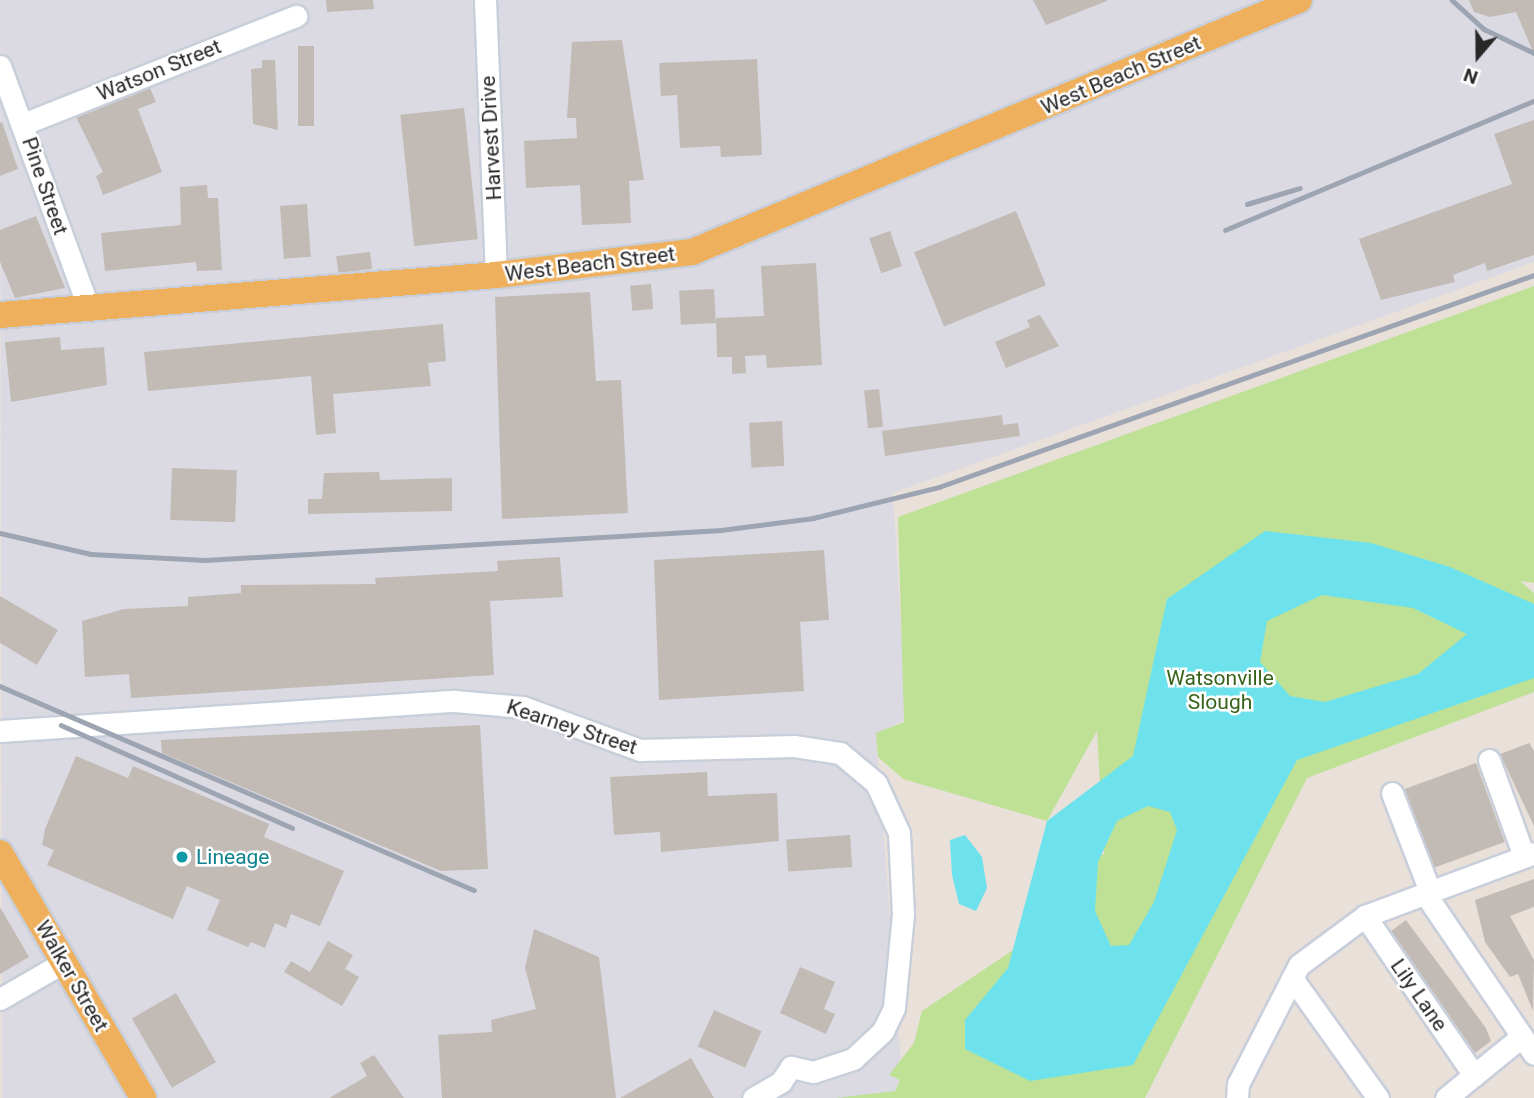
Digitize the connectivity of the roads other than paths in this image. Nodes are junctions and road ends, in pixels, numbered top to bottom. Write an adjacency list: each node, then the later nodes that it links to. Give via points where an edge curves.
1 (485, 0): 6 (street, Harvest Drive)
2 (1299, 0): 6 (main road, West Beach Street, via 734,239 659,260)
3 (296, 16): 5 (street, Watson Street)
4 (0, 66): 5 (street, Pine Street)
5 (23, 124): 7 (street, Pine Street)
6 (496, 275): 7 (main road, West Beach Street)
7 (88, 307): 8 (main road, West Beach Street)
8 (0, 315)
9 (0, 731): 22 (street, Kearney Street, via 453,701 523,707 640,750 793,746 840,753 884,794 901,852 894,1008 883,1031 853,1059 813,1072 791,1067 780,1082)
10 (1489, 760): 13 (street)
11 (1392, 793): 14 (street)
12 (0, 853): 16 (main road, Walker Street)
13 (1529, 854): 14 (street)
14 (1428, 894): 15 (street); 19 (street)
15 (1365, 916): 17 (street, via 1299,965); 20 (street, Lily Lane)
16 (64, 962): 18 (street); 21 (main road, Walker Street)
17 (1292, 978): 23 (street, via 1238,1084); 24 (street)
18 (0, 999)
19 (1529, 1043): 20 (street)
20 (1474, 1074): 25 (street)
21 (143, 1098)
22 (753, 1098)
23 (1237, 1098)
24 (1378, 1098)
25 (1446, 1098)

